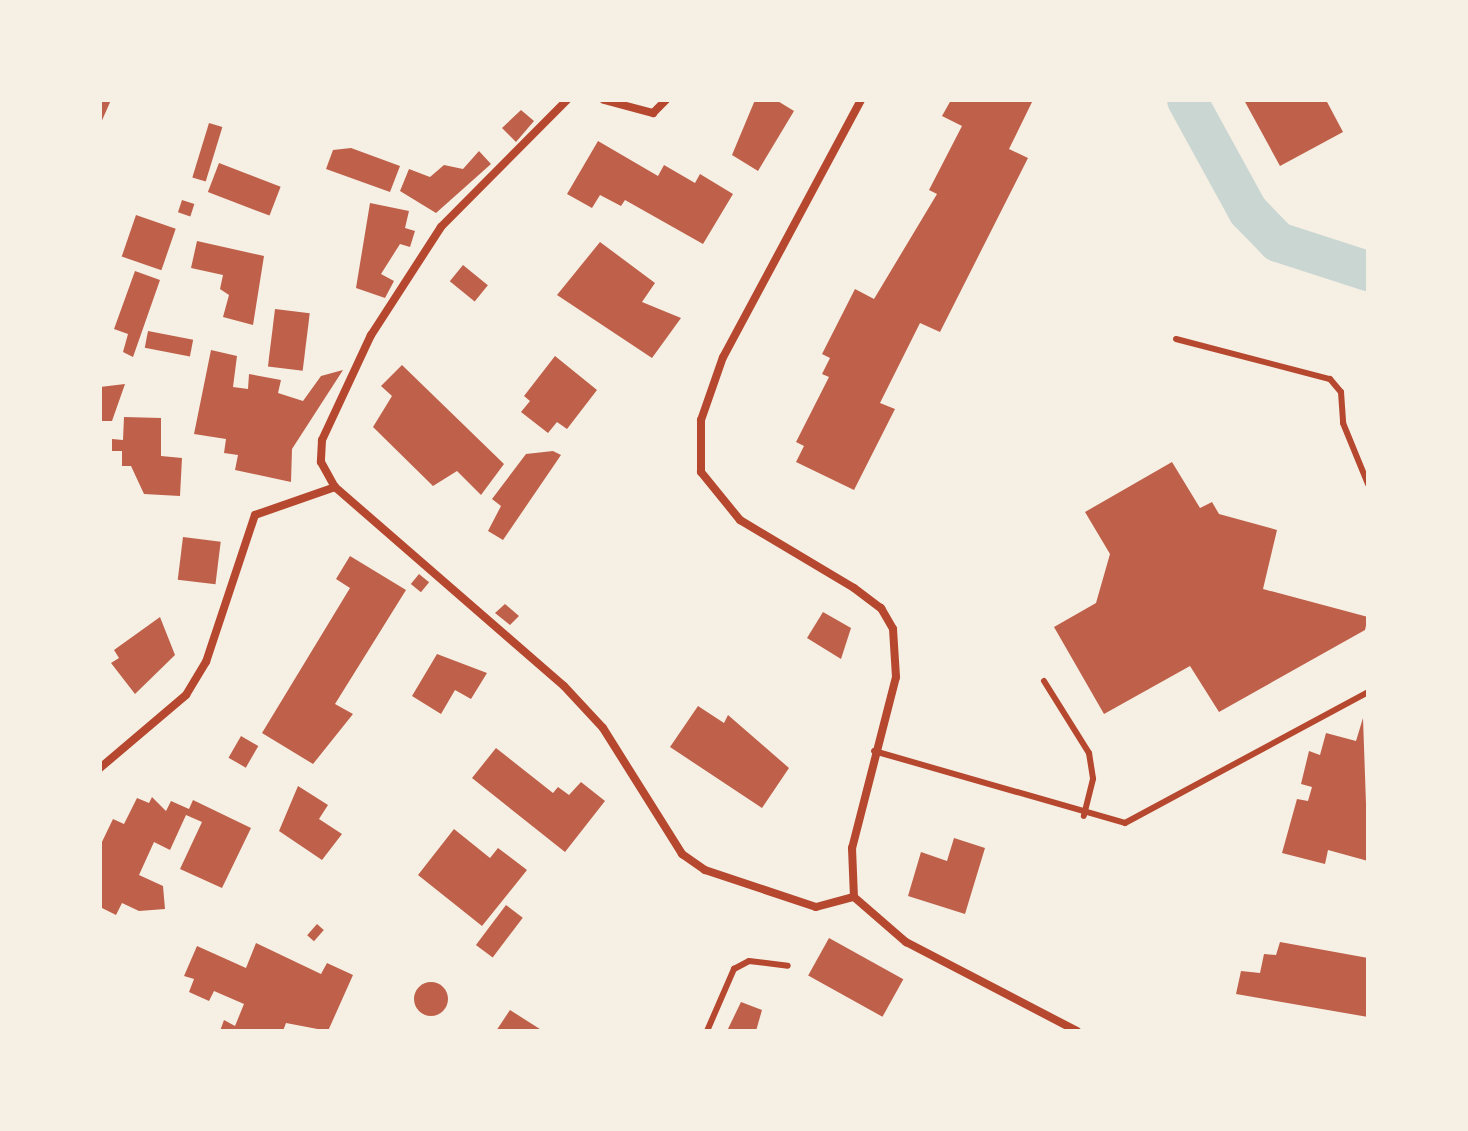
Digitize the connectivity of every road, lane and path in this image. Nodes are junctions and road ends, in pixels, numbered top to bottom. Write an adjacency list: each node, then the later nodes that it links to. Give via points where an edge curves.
1 (567, 100): 7 (street, via 441,227 371,335 322,440 321,462)
2 (604, 100): 3 (street, via 643,113)
3 (666, 100)
4 (861, 100): 10 (street, via 723,357 698,447 716,498 740,520 881,608 898,652)
5 (1176, 339): 6 (lane, via 1330,379 1341,392 1343,423)
6 (1368, 484)
7 (335, 487): 11 (street, via 255,515 193,684); 13 (street, via 564,686 603,728 682,854 705,870 816,907)
8 (1044, 681): 12 (lane, via 1089,753 1093,779)
9 (1368, 692): 12 (lane, via 1151,815 1125,823)
10 (874, 751): 12 (lane); 13 (street, via 852,848)
11 (100, 768)
12 (1084, 816)
13 (854, 897): 16 (street, via 906,942)
14 (788, 966): 15 (lane, via 749,961 734,969)
15 (707, 1031)
16 (1077, 1031)

